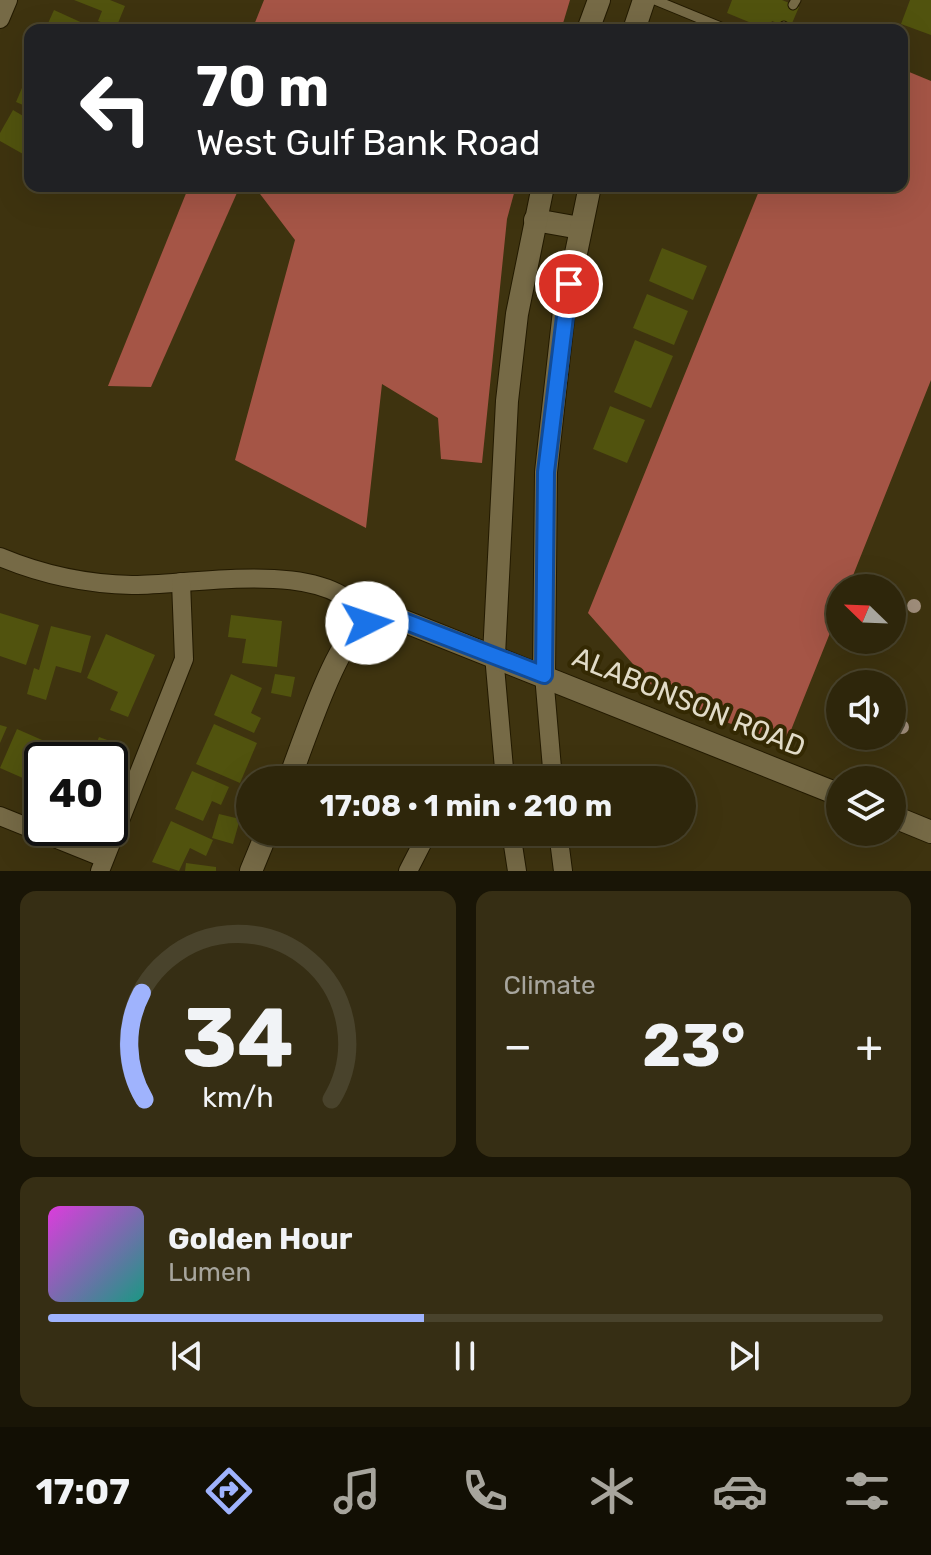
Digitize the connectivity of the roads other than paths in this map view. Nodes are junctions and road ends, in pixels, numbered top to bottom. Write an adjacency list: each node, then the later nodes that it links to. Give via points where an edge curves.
1 (8, 0): 5 (street)
2 (599, 0): 6 (street)
3 (644, 0): 7 (street)
4 (655, 0): 8 (lane)
5 (0, 19)
6 (590, 24)
7 (636, 24)
8 (713, 24)
9 (542, 192): 11 (street)
10 (589, 192): 12 (street)
11 (535, 220): 12 (street); 16 (street, via 507,401)
12 (580, 228): 17 (street, via 564,311 546,472)
13 (0, 557): 14 (street, via 62,579 130,585)
14 (181, 582): 15 (street, via 252,577 305,585 350,599); 29 (street, via 184,659)
15 (367, 623): 16 (street, ALABONSON ROAD, via 391,616); 18 (street, via 340,656)
16 (494, 655): 17 (street, ALABONSON ROAD); 19 (street)
17 (544, 675): 20 (street); 21 (street, ALABONSON ROAD)
18 (295, 766)
19 (504, 766)
20 (552, 766)
21 (826, 789)
22 (0, 816): 29 (street)
23 (906, 822): 24 (street)
24 (931, 832)
25 (261, 846): 30 (street)
26 (421, 846): 31 (street)
27 (513, 846): 32 (street)
28 (560, 846): 33 (street)
29 (102, 864)
30 (251, 871)
31 (408, 871)
32 (517, 871)
33 (563, 871)

